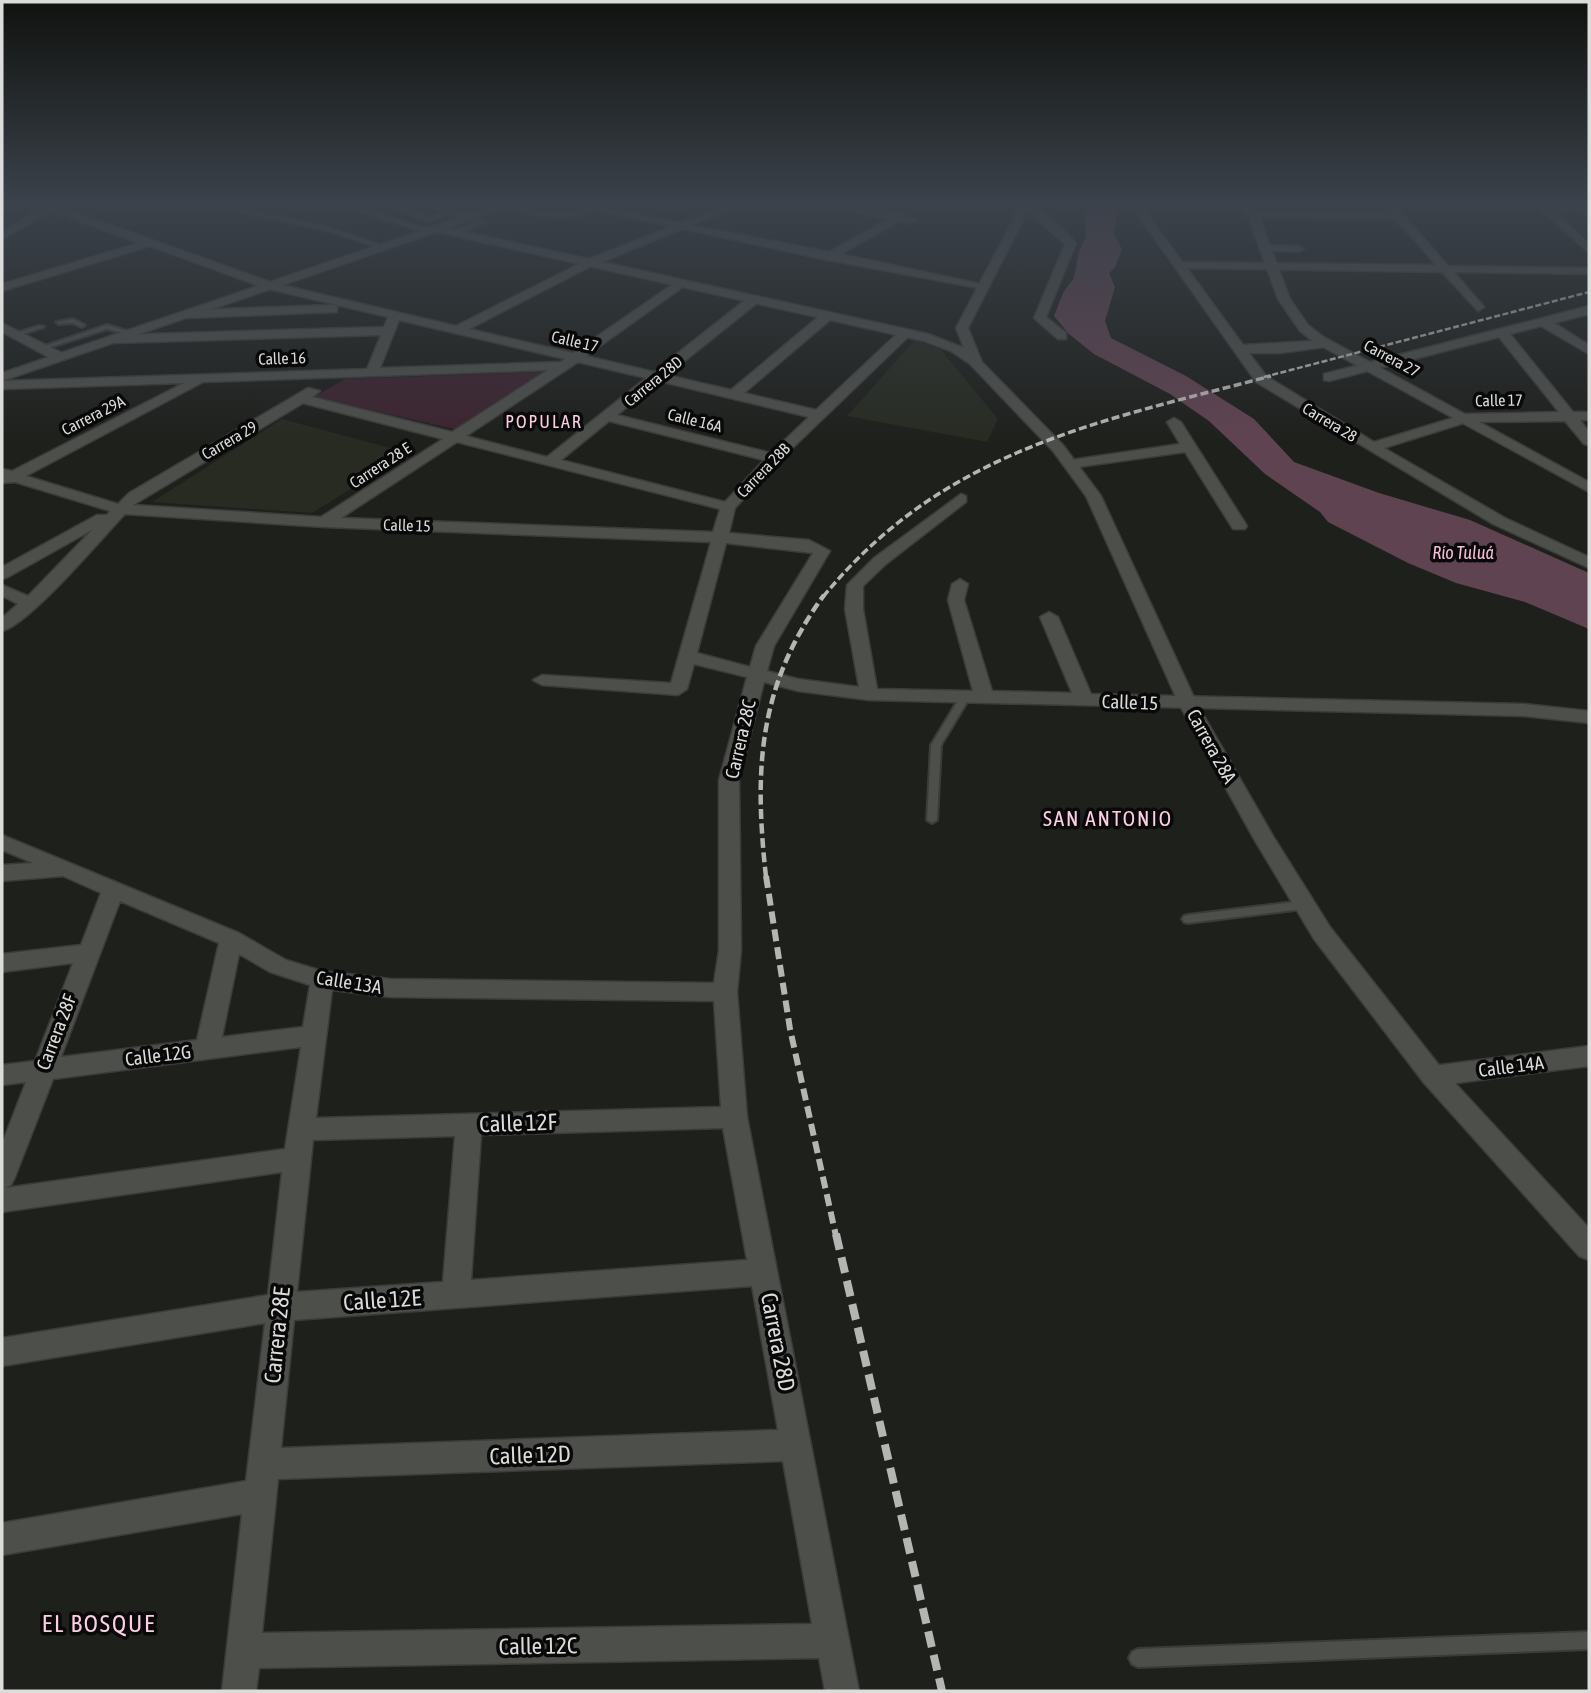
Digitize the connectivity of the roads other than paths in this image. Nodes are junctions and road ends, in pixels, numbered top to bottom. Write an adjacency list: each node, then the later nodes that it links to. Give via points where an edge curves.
1 (263, 284): 10 (street, Calle 17)
2 (275, 284): 10 (street)
3 (548, 284): 25 (street)
4 (680, 284): 12 (street); 40 (street)
5 (973, 284): 11 (street)
6 (1054, 284): 31 (street, via 1040,317)
7 (1195, 284): 37 (street, Carrera 28)
8 (1278, 284): 35 (street, Carrera 27, via 1293,318)
9 (1459, 284): 13 (street)
10 (269, 286): 14 (street, Calle 17); 16 (street)
11 (984, 286): 29 (street, via 965,318)
12 (753, 300): 17 (street); 48 (street, Carrera 28D)
13 (1478, 307)
14 (359, 308): 16 (street); 18 (street, Calle 17)
15 (1589, 310): 19 (street)
16 (188, 314): 27 (street)
17 (827, 316): 28 (street); 51 (street)
18 (394, 317): 24 (street); 25 (street, Calle 17)
19 (1542, 321): 26 (street); 38 (street)
20 (60, 322): 21 (lane)
21 (82, 325)
22 (2, 327): 30 (street)
23 (41, 327): 30 (lane)
24 (389, 331): 33 (street); 44 (street)
25 (456, 331): 40 (street, Calle 17)
26 (1502, 332): 43 (street); 54 (street)
27 (131, 333): 33 (street); 36 (lane, via 115,327 94,330)
28 (905, 333): 32 (street); 53 (street, Carrera 28B)
29 (963, 333): 32 (street); 41 (street, Carrera 28A)
30 (16, 334): 36 (street)
31 (1062, 337)
32 (928, 338): 41 (street, via 956,348)
33 (112, 340): 39 (street)
34 (2, 342): 42 (street)
35 (1325, 343): 37 (street); 43 (street, Carrera 27)
36 (42, 348): 39 (street)
37 (1240, 349): 62 (street, Carrera 28, via 1261,379)
38 (1589, 350)
39 (59, 357): 42 (street)
40 (569, 363): 44 (street, Calle 16); 48 (street, Calle 17); 59 (street)
41 (976, 363): 65 (street, Carrera 28A)
42 (41, 364): 46 (street)
43 (1371, 367): 47 (street); 57 (street, Carrera 27)
44 (372, 373): 45 (street, Calle 16)
45 (342, 374): 49 (street, Calle 16); 52 (street, Carrera 29)
46 (2, 377)
47 (1328, 377)
48 (657, 378): 51 (street, Calle 17); 56 (street, Carrera 28D)
49 (201, 379): 50 (street, Calle 16); 66 (street, Carrera 29A)
50 (2, 386)
51 (734, 395): 53 (street, Calle 17)
52 (300, 398): 59 (street); 70 (street, Carrera 29)
53 (820, 415): 63 (street, Carrera 28B)
54 (1567, 416): 55 (street, Calle 17); 57 (street, Calle 17); 60 (street)
55 (1589, 416)
56 (608, 417): 63 (street, Calle 16A); 64 (street, Carrera 28D)
57 (1466, 418): 62 (street, Calle 17); 67 (street, Carrera 27)
58 (1174, 422): 61 (street)
59 (455, 436): 64 (street); 71 (street, Carrera 28 E)
60 (1589, 441)
61 (1188, 447): 65 (street); 72 (street)
62 (1372, 447): 75 (street, Carrera 28, via 1499,521)
63 (775, 458): 69 (street, Carrera 28B)
64 (552, 460): 69 (street)
65 (1071, 464): 88 (street, Carrera 28A, via 1115,538)
66 (6, 477): 70 (street, Calle 15)
67 (1589, 488)
68 (961, 499): 85 (street, via 855,585)
69 (728, 507): 73 (street, Carrera 28B)
70 (119, 509): 71 (street, Calle 15); 76 (street, Carrera 29); 79 (street, Carrera 29)
71 (324, 522): 73 (street, Calle 15)
72 (1239, 526)
73 (717, 537): 74 (street, Calle 15); 82 (street, Carrera 28B)
74 (818, 547): 83 (street, Carrera 28C, via 822,551 765,646)
75 (1589, 563)
76 (2, 574)
77 (960, 584): 86 (street, via 956,600)
78 (2, 590): 79 (street)
79 (30, 603): 81 (street, Carrera 29)
80 (1049, 617): 87 (street)
81 (2, 626)
82 (686, 656): 83 (street, Calle 15); 84 (street, Carrera 28B, via 678,689)
83 (756, 676): 85 (street, Calle 15); 101 (street, Carrera 28C, via 729,780 730,950)
84 (542, 680)
85 (869, 694): 86 (street, Calle 15)
86 (975, 697): 87 (street, Calle 15); 90 (lane, via 936,745)
87 (1085, 701): 88 (street, Calle 15)
88 (1188, 704): 89 (street, Calle 15); 95 (street, Carrera 28A)
89 (1584, 715)
90 (932, 820)
91 (2, 842): 92 (street, Calle 13A)
92 (69, 868): 93 (street); 94 (street, Calle 13A)
93 (2, 873)
94 (114, 888): 97 (street, Calle 13A); 98 (street, Carrera 28F)
95 (1303, 905): 96 (lane); 107 (street, Carrera 28A)
96 (1188, 919)
97 (231, 939): 100 (street, Calle 13A, via 278,966); 103 (street)
98 (86, 953): 99 (street); 105 (street, Carrera 28F)
99 (2, 963)
100 (322, 979): 101 (street, Calle 13A, via 390,988); 102 (street, Carrera 28E)
101 (725, 992): 108 (street, Carrera 28D)
102 (315, 1035): 103 (street, Calle 12G); 110 (street, Carrera 28E)
103 (207, 1049): 105 (street, Calle 12G)
104 (1589, 1056): 107 (street, Calle 14A)
105 (42, 1069): 106 (street, Calle 12G); 112 (street, Carrera 28F)
106 (2, 1075)
107 (1433, 1076): 114 (street, Carrera 28A)
108 (734, 1117): 109 (street, Calle 12F); 115 (street, Carrera 28D)
109 (469, 1125): 110 (street, Calle 12F); 116 (street)
110 (303, 1129): 111 (street, Carrera 28E)
111 (297, 1159): 113 (street); 117 (street, Carrera 28E)
112 (2, 1177)
113 (2, 1200)
114 (1584, 1236)
115 (765, 1272): 116 (street, Calle 12E); 119 (street, Carrera 28D)
116 (456, 1295): 117 (street, Calle 12E)
117 (280, 1307): 118 (street, Calle 12E); 120 (street, Carrera 28E)
118 (2, 1352)
119 (797, 1445): 120 (street, Calle 12D); 123 (street, Carrera 28D)
120 (262, 1479): 121 (street, Calle 12D); 124 (street, Carrera 28E)
121 (2, 1539)
122 (1589, 1640): 125 (lane)
123 (833, 1641): 124 (street, Calle 12C); 127 (street, Carrera 28D)
124 (243, 1651): 126 (street, Carrera 28E)
125 (1138, 1658)
126 (239, 1691)
127 (842, 1691)

